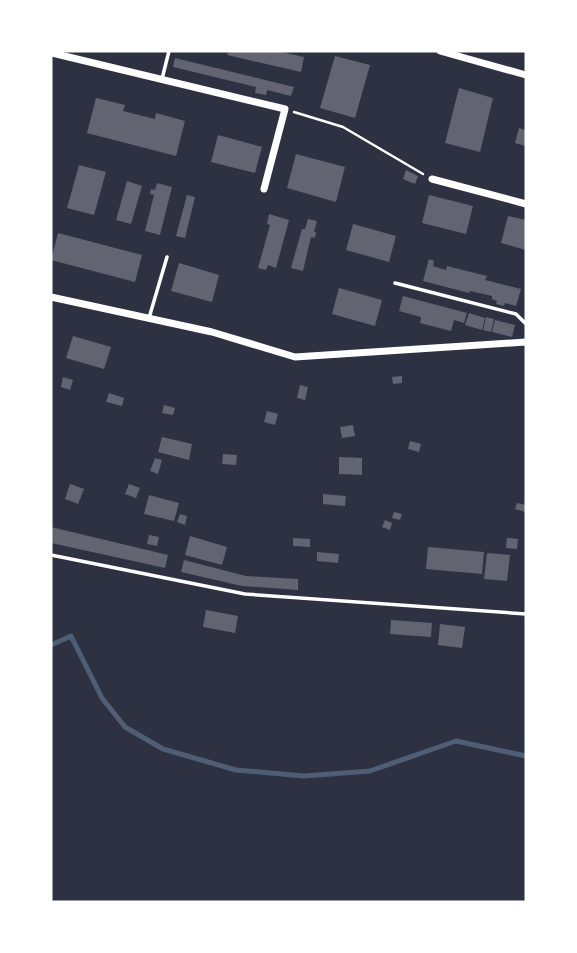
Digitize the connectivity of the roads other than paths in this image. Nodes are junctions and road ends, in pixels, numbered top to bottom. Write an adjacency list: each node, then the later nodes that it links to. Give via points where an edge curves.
1 (169, 51): 5 (lane)
2 (440, 51): 4 (street)
3 (52, 54): 5 (street)
4 (526, 75)
5 (162, 79): 7 (street, via 285,109)
6 (432, 179): 8 (street)
7 (264, 189)
8 (526, 204)
9 (166, 257): 12 (lane)
10 (395, 283): 13 (lane, via 516,314)
11 (51, 297): 12 (street)
12 (149, 318): 14 (street, via 295,357)
13 (526, 324)
14 (526, 342)
15 (51, 555): 16 (lane, via 245,594)
16 (526, 614)

